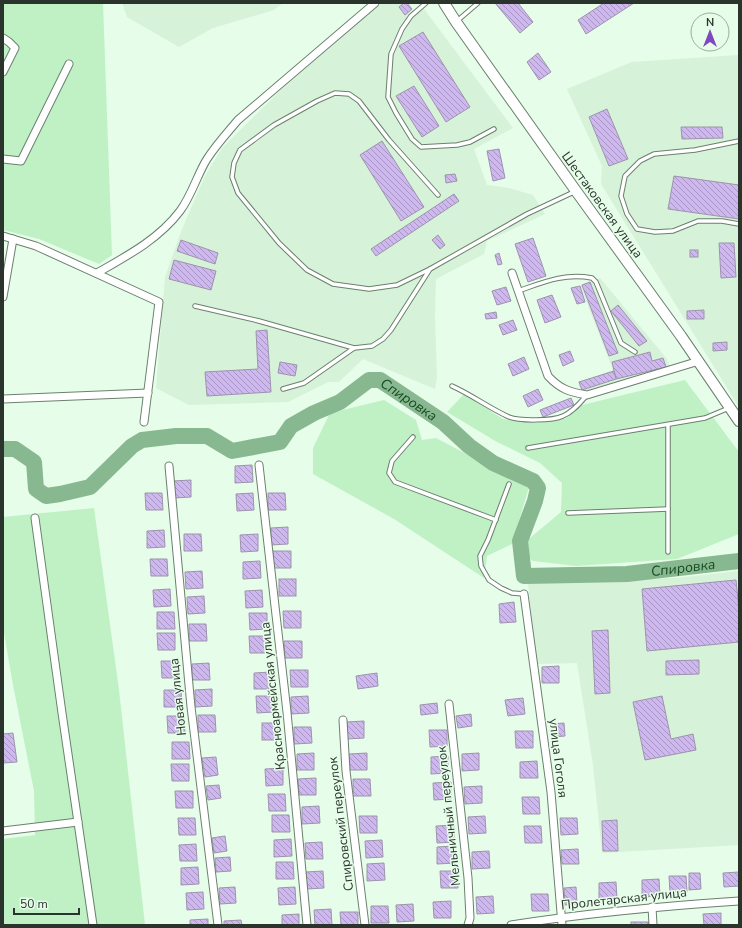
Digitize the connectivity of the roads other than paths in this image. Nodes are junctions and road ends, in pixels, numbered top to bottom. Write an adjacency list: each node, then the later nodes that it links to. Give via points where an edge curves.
1 (375, 3): 18 (street, via 238,120 207,159 191,193 163,230 143,246)
2 (426, 3): 9 (lane, via 411,16 402,29 391,54 388,97 396,113 412,139 421,147 470,142)
3 (444, 3): 5 (main road, Шестаковская улица)
4 (478, 3): 5 (lane)
5 (456, 22): 12 (main road, Шестаковская улица)
6 (3, 38): 8 (street, via 15,48)
7 (69, 64): 11 (street, via 22,161)
8 (3, 72)
9 (494, 129)
10 (739, 141): 14 (lane, via 696,150 654,154 640,161 625,176 621,196 627,214 637,229 673,231 698,221)
11 (3, 159)
12 (576, 191): 17 (lane, via 527,214); 25 (main road, Шестаковская улица)
13 (438, 195): 17 (lane, via 389,140 359,101 349,94 335,93 274,125 240,150 234,162 232,177 238,193 279,243 307,270 333,284 369,289 397,285)
14 (739, 224)
15 (3, 236): 16 (street)
16 (13, 239): 18 (street, via 36,246); 21 (street)
17 (430, 269): 23 (lane, via 383,339 372,346)
18 (97, 273): 28 (street, via 159,302)
19 (512, 273): 20 (street)
20 (518, 292): 24 (lane, via 555,278 592,278 596,282 621,343); 29 (street, via 548,376 555,384 570,392)
21 (3, 297)
22 (195, 306): 23 (lane, via 259,320)
23 (354, 348): 27 (lane, via 304,382)
24 (635, 352)
25 (699, 362): 29 (street); 31 (main road, Шестаковская улица)
26 (452, 386): 29 (lane, via 511,418 538,420 563,417)
27 (284, 389)
28 (148, 393): 30 (street); 33 (street)
29 (586, 395)
30 (3, 399)
31 (730, 407): 32 (main road, Шестаковская улица); 34 (lane, via 705,418)
32 (739, 421)
33 (144, 422)
34 (668, 424): 36 (lane); 40 (lane)
35 (413, 437): 43 (lane, via 392,461 389,473 395,482)
36 (528, 448)
37 (169, 466): 54 (street, Новая улица, via 190,707)
38 (259, 466): 55 (street, Красноармейская улица)
39 (509, 484): 43 (lane)
40 (668, 510): 41 (lane); 44 (lane)
41 (568, 513)
42 (35, 518): 48 (street)
43 (496, 520): 45 (lane, via 480,556 481,566 490,580 501,588)
44 (668, 552)
45 (524, 594): 52 (street, улица Гоголя, via 551,792)
46 (449, 704): 57 (street, Мельничный переулок, via 468,878)
47 (343, 720): 56 (street, Спировский переулок, via 346,771)
48 (78, 822): 49 (street); 53 (street)
49 (3, 831)
50 (739, 901): 51 (street, Пролетарская улица)
51 (652, 907): 52 (street, Пролетарская улица); 60 (street)
52 (562, 917): 58 (street, Пролетарская улица); 59 (street, улица Гоголя)
53 (93, 925)
54 (218, 925)
55 (308, 925)
56 (365, 925)
57 (468, 925)
58 (511, 925)
59 (562, 925)
60 (653, 925)

